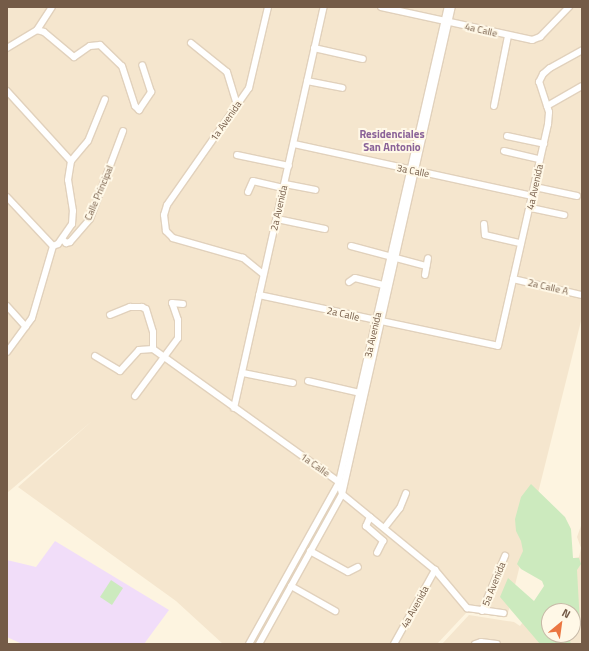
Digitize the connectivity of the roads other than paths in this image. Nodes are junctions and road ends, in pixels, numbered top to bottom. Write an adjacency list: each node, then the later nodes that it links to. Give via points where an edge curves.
1 (52, 7): 9 (street)
2 (268, 7): 22 (street, 1a Avenida, via 249,88)
3 (324, 7): 13 (street, 2a Avenida)
4 (382, 7): 8 (street, 4a Calle)
5 (448, 7): 8 (street, 3a Avenida)
6 (452, 7): 8 (street, 3a Avenida)
7 (569, 7): 10 (street, 4a Calle, via 536,39)
8 (447, 21): 10 (street, 4a Calle); 34 (street, 3a Avenida)
9 (36, 30): 12 (street); 16 (street, via 44,32 74,57 90,46 100,45 122,66 134,106 139,110 151,92)
10 (508, 36): 23 (street)
11 (191, 43): 22 (street, via 227,72)
12 (7, 48)
13 (314, 48): 15 (street); 17 (street, 2a Avenida)
14 (582, 50): 24 (street, 4a Avenida, via 542,74 540,82)
15 (363, 60)
16 (142, 65)
17 (307, 81): 19 (street); 27 (street, 2a Avenida)
18 (582, 86): 24 (street)
19 (342, 88)
20 (7, 91): 32 (street)
21 (105, 99): 32 (street, via 88,141)
22 (237, 104): 56 (street, 1a Avenida, via 167,205 164,224 173,238 243,258)
23 (494, 106)
24 (547, 106): 28 (street, 4a Avenida, via 549,118)
25 (123, 131): 48 (street, Calle Principal, via 90,219 70,242 66,243)
26 (507, 136): 28 (street)
27 (294, 144): 33 (street, 2a Avenida); 34 (street, 3a Calle)
28 (544, 144): 31 (street, 4a Avenida)
29 (504, 151): 31 (street)
30 (237, 155): 33 (street)
31 (540, 159): 36 (street, 4a Avenida)
32 (71, 161): 48 (street, via 68,180 73,217 71,228)
33 (289, 166): 35 (street, 2a Avenida)
34 (413, 171): 39 (street, 3a Calle); 44 (street, 3a Avenida)
35 (284, 186): 37 (street); 38 (street, via 253,181); 45 (street, 2a Avenida)
36 (534, 187): 39 (street, 4a Avenida); 40 (street)
37 (315, 190)
38 (248, 192)
39 (532, 196): 42 (street, 4a Avenida)
40 (577, 196)
41 (7, 197): 50 (street)
42 (531, 208): 43 (street); 49 (street, 4a Avenida)
43 (564, 215)
44 (402, 218): 52 (street, 3a Avenida); 53 (street, 3a Avenida)
45 (277, 220): 47 (street); 56 (street, 2a Avenida)
46 (484, 224): 49 (street, via 484,235)
47 (325, 230)
48 (62, 239): 50 (street)
49 (522, 242): 58 (street, 4a Avenida)
50 (53, 246): 67 (street, via 34,312)
51 (351, 246): 52 (street)
52 (390, 256): 53 (street); 60 (street, 3a Avenida)
53 (396, 258): 55 (street); 60 (street, 3a Avenida)
54 (428, 258): 55 (street)
55 (426, 266): 57 (street)
56 (263, 274): 61 (street, 2a Avenida)
57 (424, 275)
58 (513, 279): 62 (street, 2a Calle A); 68 (street, 4a Avenida)
59 (349, 282): 60 (street, via 355,278)
60 (387, 286): 66 (street, 3a Avenida)
61 (259, 295): 66 (street, 2a Calle); 73 (street, 2a Avenida)
62 (582, 295)
63 (183, 304): 72 (street, via 172,303 179,332)
64 (7, 306): 67 (street)
65 (110, 315): 69 (street, via 130,307 146,309 153,332)
66 (379, 322): 68 (street, 2a Calle); 76 (street, 3a Avenida); 79 (street, 3a Avenida)
67 (26, 327): 70 (street)
68 (498, 346)
69 (153, 349): 71 (street, via 139,350 120,371); 72 (street, 1a Calle)
70 (7, 352)
71 (95, 356)
72 (162, 358): 77 (street); 78 (street, 1a Calle)
73 (244, 373): 75 (street); 78 (street, 2a Avenida)
74 (308, 381): 76 (street)
75 (293, 383)
76 (360, 393): 79 (street, 3a Avenida)
77 (135, 396)
78 (234, 408): 80 (street, 1a Calle)
79 (345, 467): 80 (street, 3a Avenida); 82 (street, 3a Avenida)
80 (339, 482): 82 (street, 1a Calle); 94 (street, 3a Avenida)
81 (406, 493): 84 (street, via 400,508)
82 (342, 494): 83 (street); 85 (street, 3a Avenida)
83 (370, 517): 84 (street); 86 (street, via 366,526 383,541)
84 (385, 527): 89 (street)
85 (310, 551): 88 (street, via 348,572); 90 (street, 3a Avenida)
86 (377, 553)
87 (505, 556): 92 (street, 5a Avenida)
88 (358, 567)
89 (436, 570): 92 (street, via 467,608); 96 (street, 4a Avenida)
90 (291, 586): 91 (street); 95 (street, 3a Avenida)
91 (335, 611)
92 (482, 611): 93 (street)
93 (504, 613)
94 (249, 644)
95 (259, 644)
96 (394, 644)
97 (474, 644): 98 (street)
98 (496, 644)

